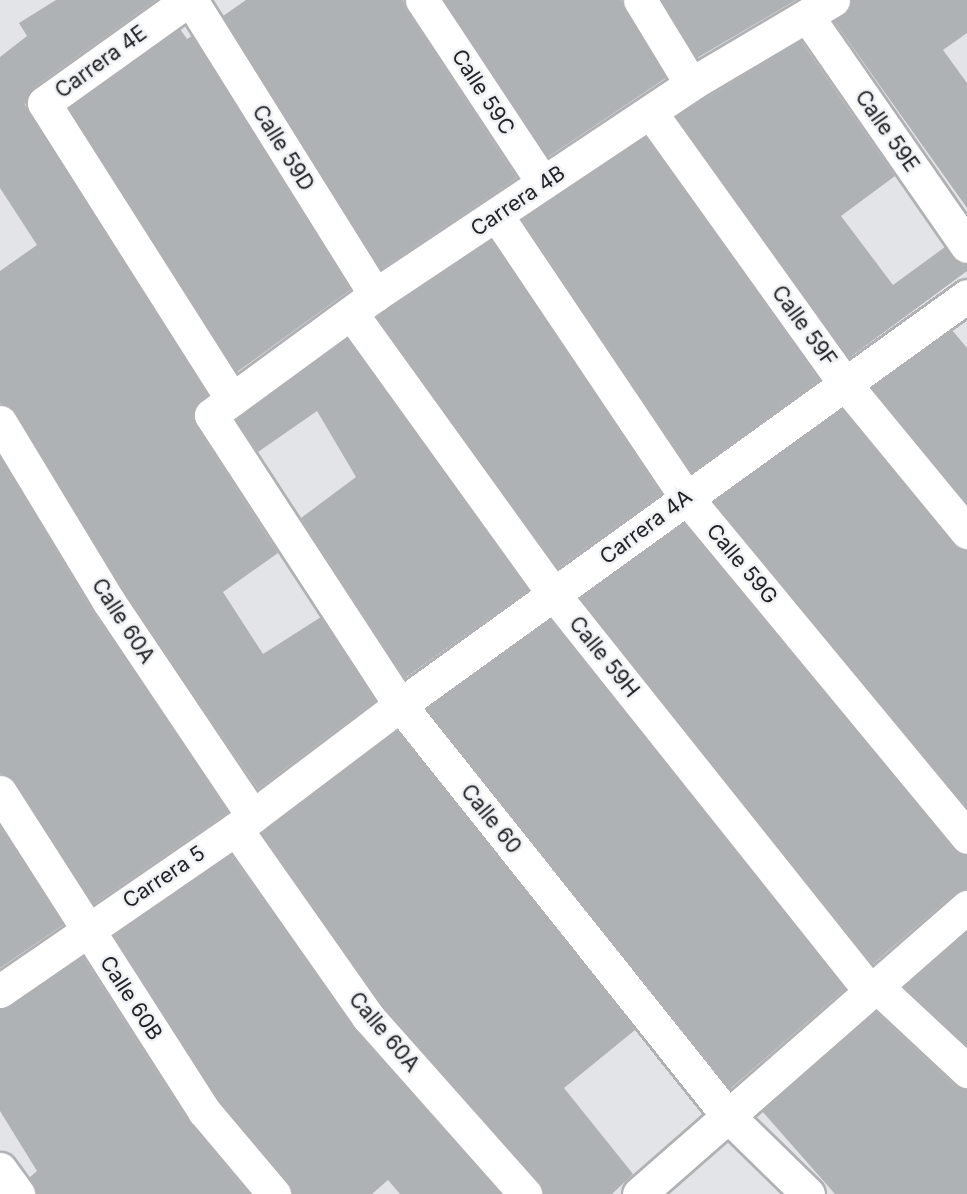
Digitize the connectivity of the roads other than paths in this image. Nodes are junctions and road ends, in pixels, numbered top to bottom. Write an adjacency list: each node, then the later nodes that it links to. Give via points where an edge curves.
1 (190, 0): 6 (street, Carrera 4E); 12 (street, Calle 59D)
2 (422, 0): 8 (street, Calle 59C)
3 (640, 0): 5 (street)
4 (820, 8): 5 (street, Carrera 4B); 10 (street, Calle 59E)
5 (691, 84): 7 (street, Carrera 4B)
6 (44, 103): 14 (street, Calle 60)
7 (651, 113): 8 (street, Carrera 4B); 13 (street, Calle 59F)
8 (543, 183): 9 (street, Carrera 4B)
9 (497, 216): 12 (street, Carrera 4B); 16 (street, Calle 59G)
10 (967, 246)
11 (967, 296): 13 (street, Carrera 4A)
12 (363, 304): 14 (street, Carrera 4B); 18 (street, Calle 59H)
13 (845, 384): 16 (street, Carrera 4A); 17 (street, Calle 59F)
14 (221, 407): 19 (street, Calle 60)
15 (0, 422): 22 (street, Calle 60A)
16 (686, 497): 18 (street, Carrera 4A); 23 (street, Calle 59G)
17 (967, 532)
18 (555, 596): 19 (street, Carrera 4A); 26 (street, Calle 59H)
19 (400, 705): 20 (street, Carrera 4A); 29 (street, Calle 60)
20 (326, 760): 22 (street, Carrera 5)
21 (0, 792): 25 (street, Calle 60B)
22 (244, 823): 25 (street, Carrera 5); 33 (street, Calle 60A, via 368,1017)
23 (967, 837)
24 (967, 907): 26 (street)
25 (86, 930): 27 (street, Carrera 5); 32 (street, Calle 60B, via 204,1111)
26 (873, 989): 28 (street, Calle 59H); 29 (street)
27 (0, 991)
28 (967, 1071)
29 (728, 1116): 34 (street); 35 (street, Calle 60)
30 (0, 1168): 31 (street)
31 (18, 1194)
32 (274, 1194)
33 (525, 1194)
34 (639, 1194)
35 (808, 1194)

